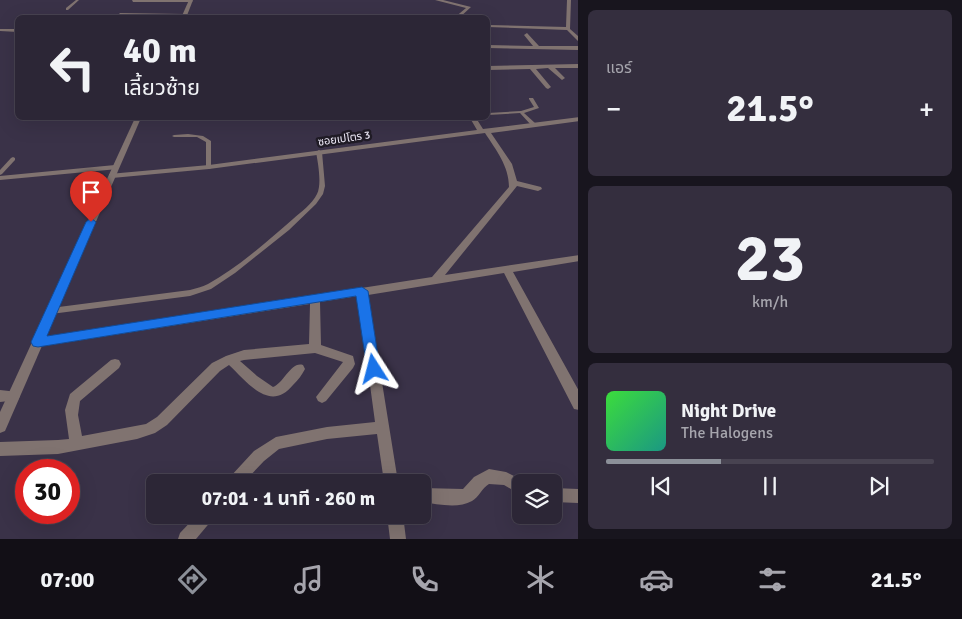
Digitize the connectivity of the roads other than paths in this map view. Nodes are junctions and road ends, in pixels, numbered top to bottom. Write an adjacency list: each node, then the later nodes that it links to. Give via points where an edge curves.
1 (78, 0): 6 (lane)
2 (437, 0): 10 (street, via 469,7)
3 (569, 0): 12 (street)
4 (191, 1): 5 (lane); 9 (street)
5 (133, 2)
6 (67, 9)
7 (120, 14): 8 (street)
8 (152, 15)
9 (184, 15)
10 (460, 15)
11 (490, 26): 12 (street)
12 (568, 29): 16 (street)
13 (0, 30): 14 (street)
14 (15, 31)
15 (526, 34): 18 (street)
16 (578, 41)
17 (490, 47): 18 (street)
18 (538, 48): 19 (street)
19 (578, 48)
20 (578, 66): 22 (street)
21 (532, 67): 22 (street); 23 (street); 25 (street)
22 (550, 67): 24 (street)
23 (490, 68)
24 (562, 78)
25 (548, 86)
26 (531, 99): 27 (lane, via 537,108)
27 (521, 112): 28 (lane); 32 (lane)
28 (490, 114)
29 (578, 119): 32 (street, ซอยเปโตร 3)
30 (137, 120): 38 (street)
31 (475, 120): 33 (street)
32 (533, 124): 33 (street, ซอยเปโตร 3)
33 (483, 130): 35 (street, ซอยเปโตร 3); 41 (street, via 509,167)
34 (174, 136): 37 (lane, via 204,138 208,142)
35 (319, 152): 37 (street, ซอยเปโตร 3); 48 (lane, via 322,186 319,198 287,228 209,286 190,293)
36 (12, 159): 39 (lane)
37 (209, 167): 38 (street, ซอยเปโตร 3)
38 (114, 171): 40 (street, ซอยเปโตร 3); 48 (street)
39 (0, 173)
40 (0, 178)
41 (513, 182): 42 (street); 45 (street, via 513,187)
42 (538, 188)
43 (578, 258): 44 (street)
44 (507, 269): 45 (street); 57 (street)
45 (435, 280): 46 (street)
46 (362, 291): 47 (street); 59 (street)
47 (316, 298): 49 (street); 50 (street)
48 (51, 311): 49 (street)
49 (38, 342): 55 (street)
50 (315, 348): 51 (street); 56 (street, via 349,360)
51 (230, 359): 53 (street, via 271,393 278,392); 60 (street, via 216,367 150,429)
52 (115, 364): 60 (street, via 74,398 71,407)
53 (299, 369)
54 (0, 396): 55 (street)
55 (14, 396): 58 (street)
56 (322, 397)
57 (578, 405)
58 (0, 425)
59 (383, 427): 62 (street, via 276,443 258,456); 63 (street)
60 (77, 444): 61 (street)
61 (0, 449)
62 (242, 474)
63 (390, 474)
64 (512, 482): 65 (street, via 493,476 481,480 470,494 463,497)
65 (431, 495)
66 (562, 495): 67 (street)
67 (578, 496)
68 (199, 524): 70 (street)
69 (396, 524): 71 (street)
70 (186, 539)
71 (398, 539)

